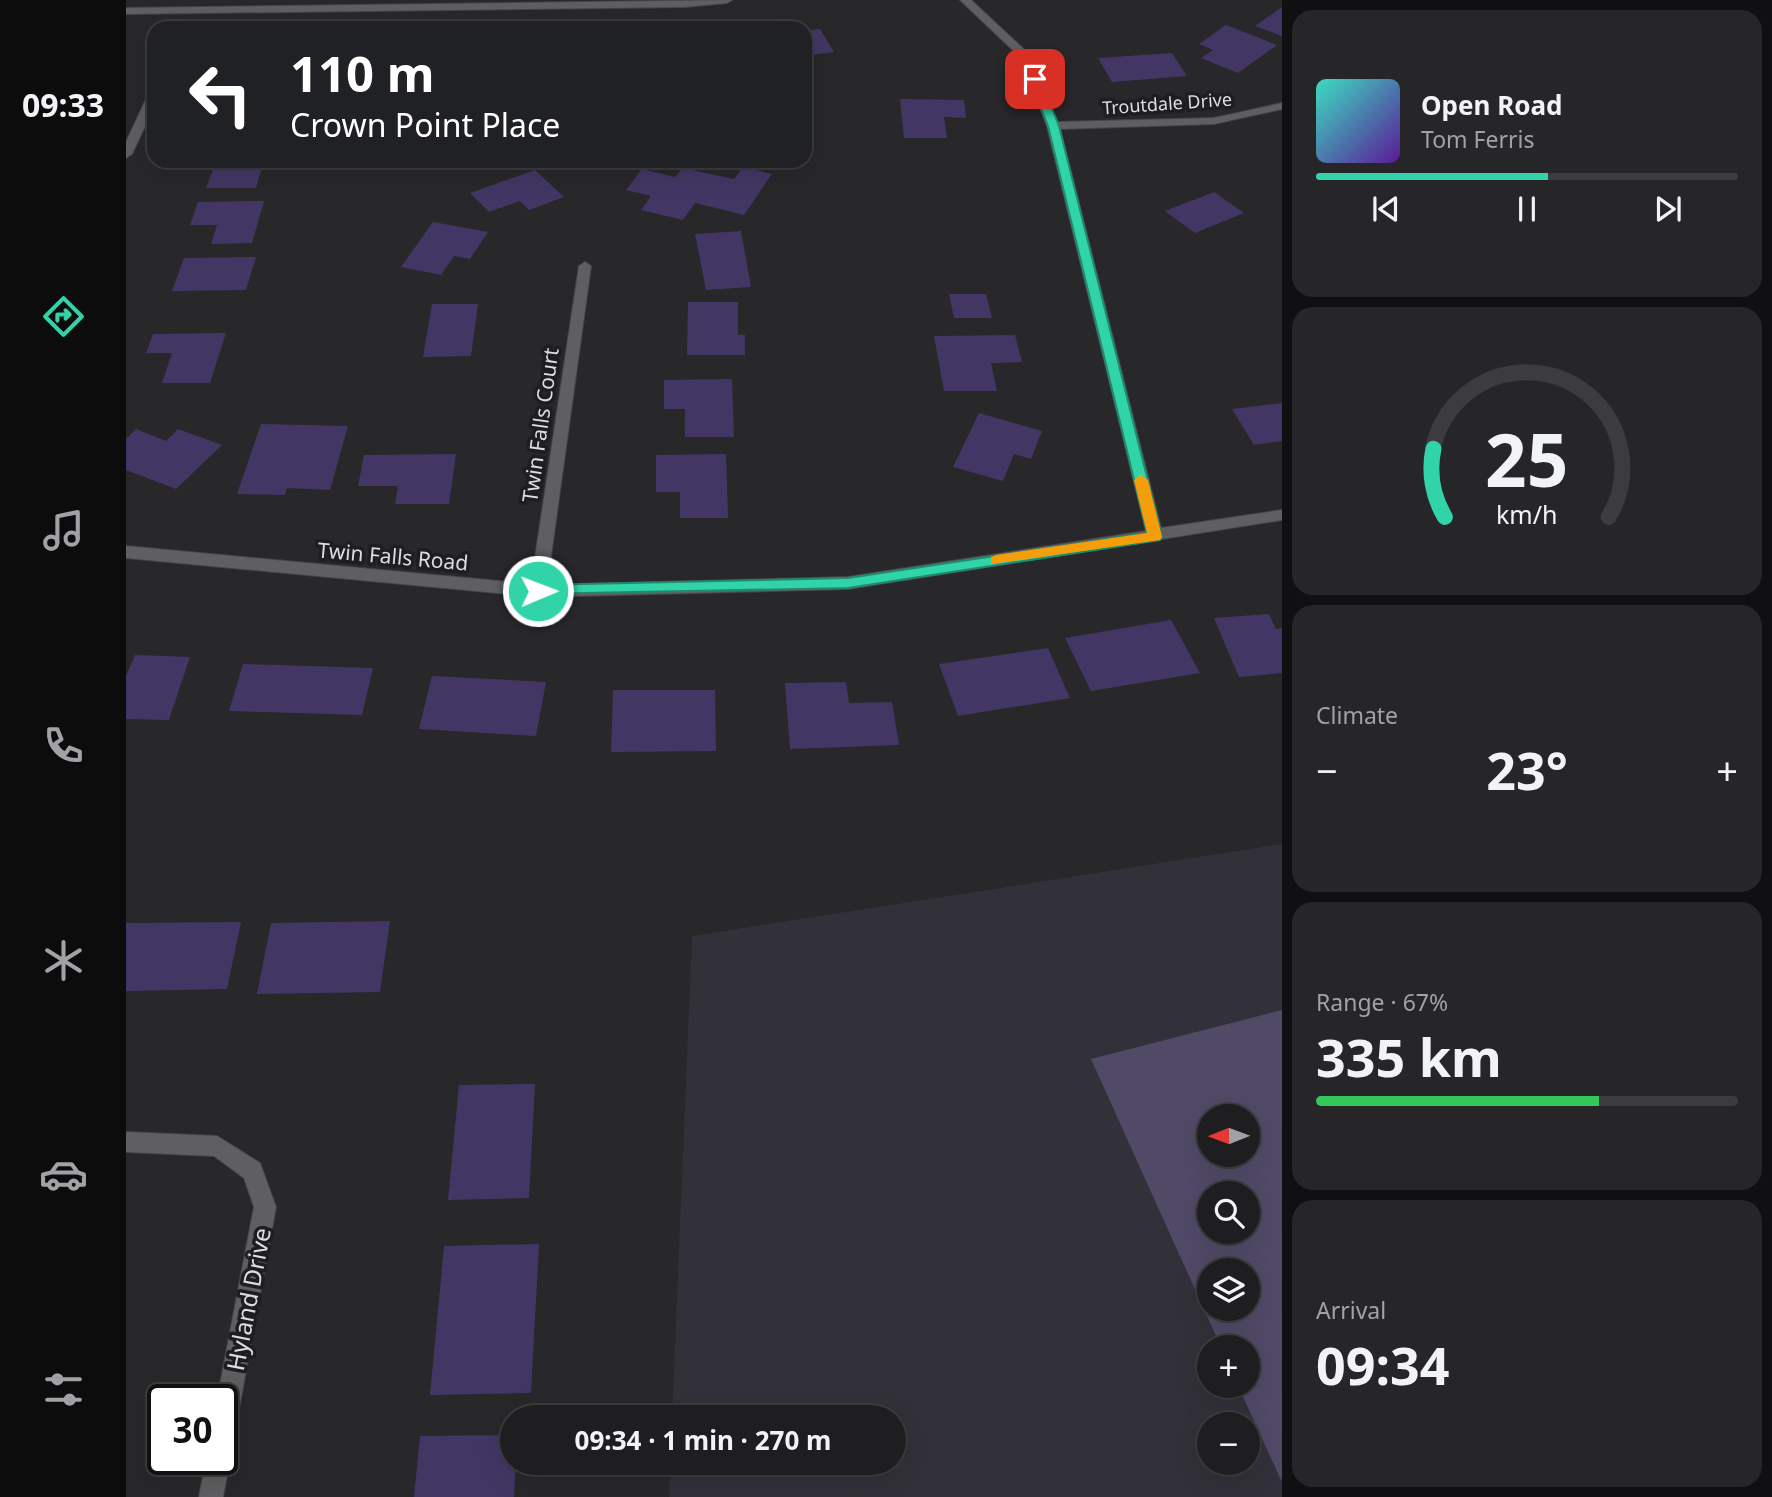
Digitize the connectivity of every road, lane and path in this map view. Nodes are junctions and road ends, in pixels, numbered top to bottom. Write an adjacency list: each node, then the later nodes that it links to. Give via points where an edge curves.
1 (727, 0): 3 (street)
2 (965, 0): 7 (street, via 1025,56)
3 (194, 10): 4 (street)
4 (126, 11)
5 (1282, 106): 7 (street, Troutdale Drive, via 1214,121)
6 (147, 110): 8 (street)
7 (1053, 126): 11 (street)
8 (126, 154)
9 (585, 266): 13 (street, Twin Falls Court)
10 (1282, 515): 11 (street, Twin Falls Road)
11 (1155, 537): 13 (street, Twin Falls Road, via 848,583)
12 (126, 552): 13 (street, Twin Falls Road)
13 (538, 591)
14 (126, 1142): 15 (street, Hyland Drive, via 217,1146 252,1171 265,1207)
15 (232, 1384)
16 (215, 1475): 17 (street)
17 (211, 1497)

